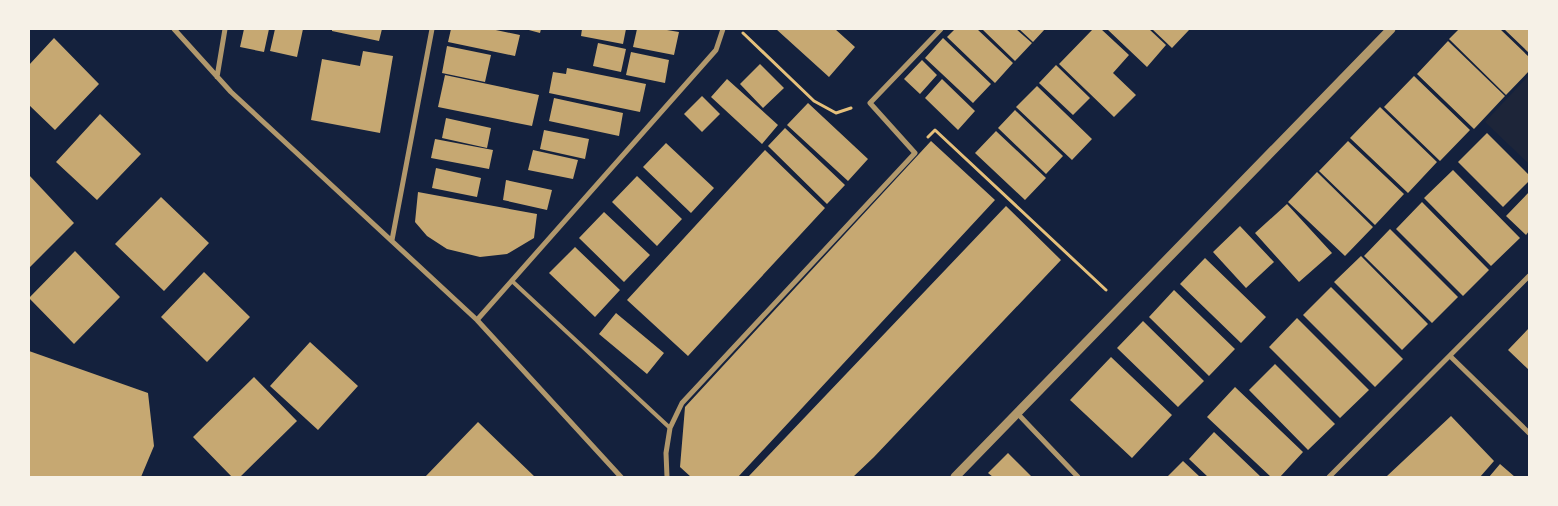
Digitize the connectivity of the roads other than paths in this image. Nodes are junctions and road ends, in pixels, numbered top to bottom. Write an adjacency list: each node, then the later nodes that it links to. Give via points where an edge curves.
1 (174, 29): 7 (street)
2 (225, 29): 7 (street)
3 (432, 29): 8 (street)
4 (723, 29): 10 (street, via 716,50)
5 (941, 29): 14 (street, via 870,103 915,153 682,403)
6 (1391, 29): 13 (street)
7 (217, 78): 8 (street)
8 (392, 240): 11 (street)
9 (1529, 276): 12 (street)
10 (512, 281): 11 (street); 14 (lane)
11 (477, 320): 16 (street)
12 (1450, 356): 15 (street); 20 (street)
13 (1017, 413): 18 (street); 19 (street)
14 (670, 428): 17 (street)
15 (1529, 433)
16 (621, 477)
17 (667, 477)
18 (955, 477)
19 (1078, 477)
20 (1329, 477)

